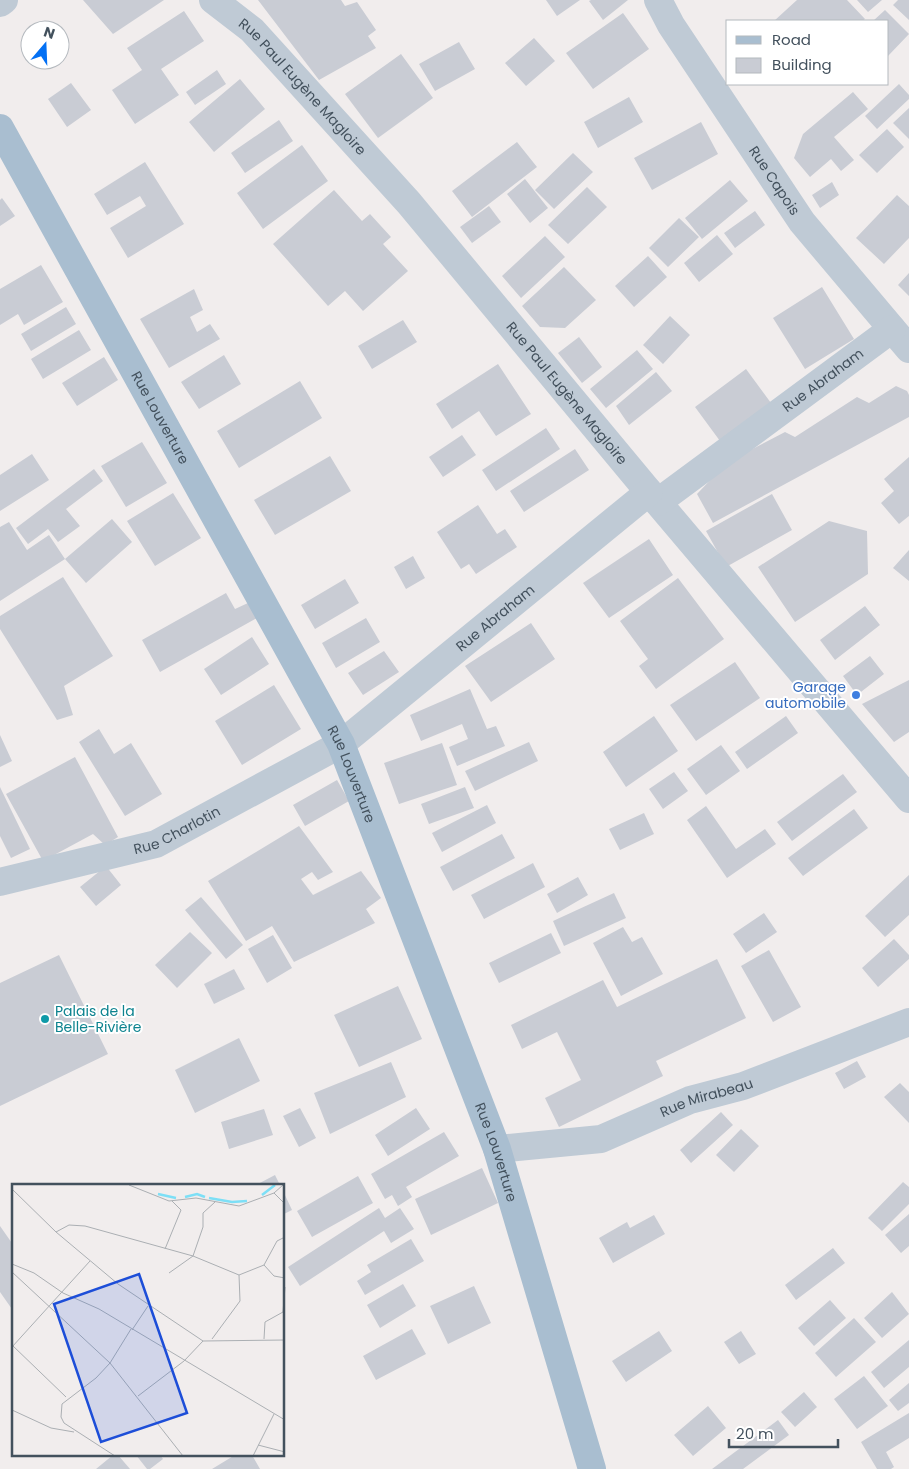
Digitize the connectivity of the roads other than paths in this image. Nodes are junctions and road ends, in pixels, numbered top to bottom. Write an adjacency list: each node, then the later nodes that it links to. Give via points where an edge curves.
1 (4, 0): 4 (street)
2 (213, 0): 7 (street, Rue Paul Eugène Magloire, via 252,30 410,203)
3 (658, 0): 6 (street, Rue Capois, via 802,222)
4 (0, 3)
5 (0, 128): 8 (main road, Rue Louverture)
6 (900, 339): 7 (street, Rue Abraham)
7 (654, 497): 8 (street, Rue Abraham); 9 (street, Rue Paul Eugène Magloire)
8 (341, 744): 10 (street, Rue Charlotin, via 156,844); 12 (main road, Rue Louverture)
9 (909, 799)
10 (0, 882)
11 (909, 1022): 12 (street, Rue Mirabeau, via 743,1086 690,1100 601,1139)
12 (497, 1149): 13 (main road, Rue Louverture)
13 (592, 1469)

